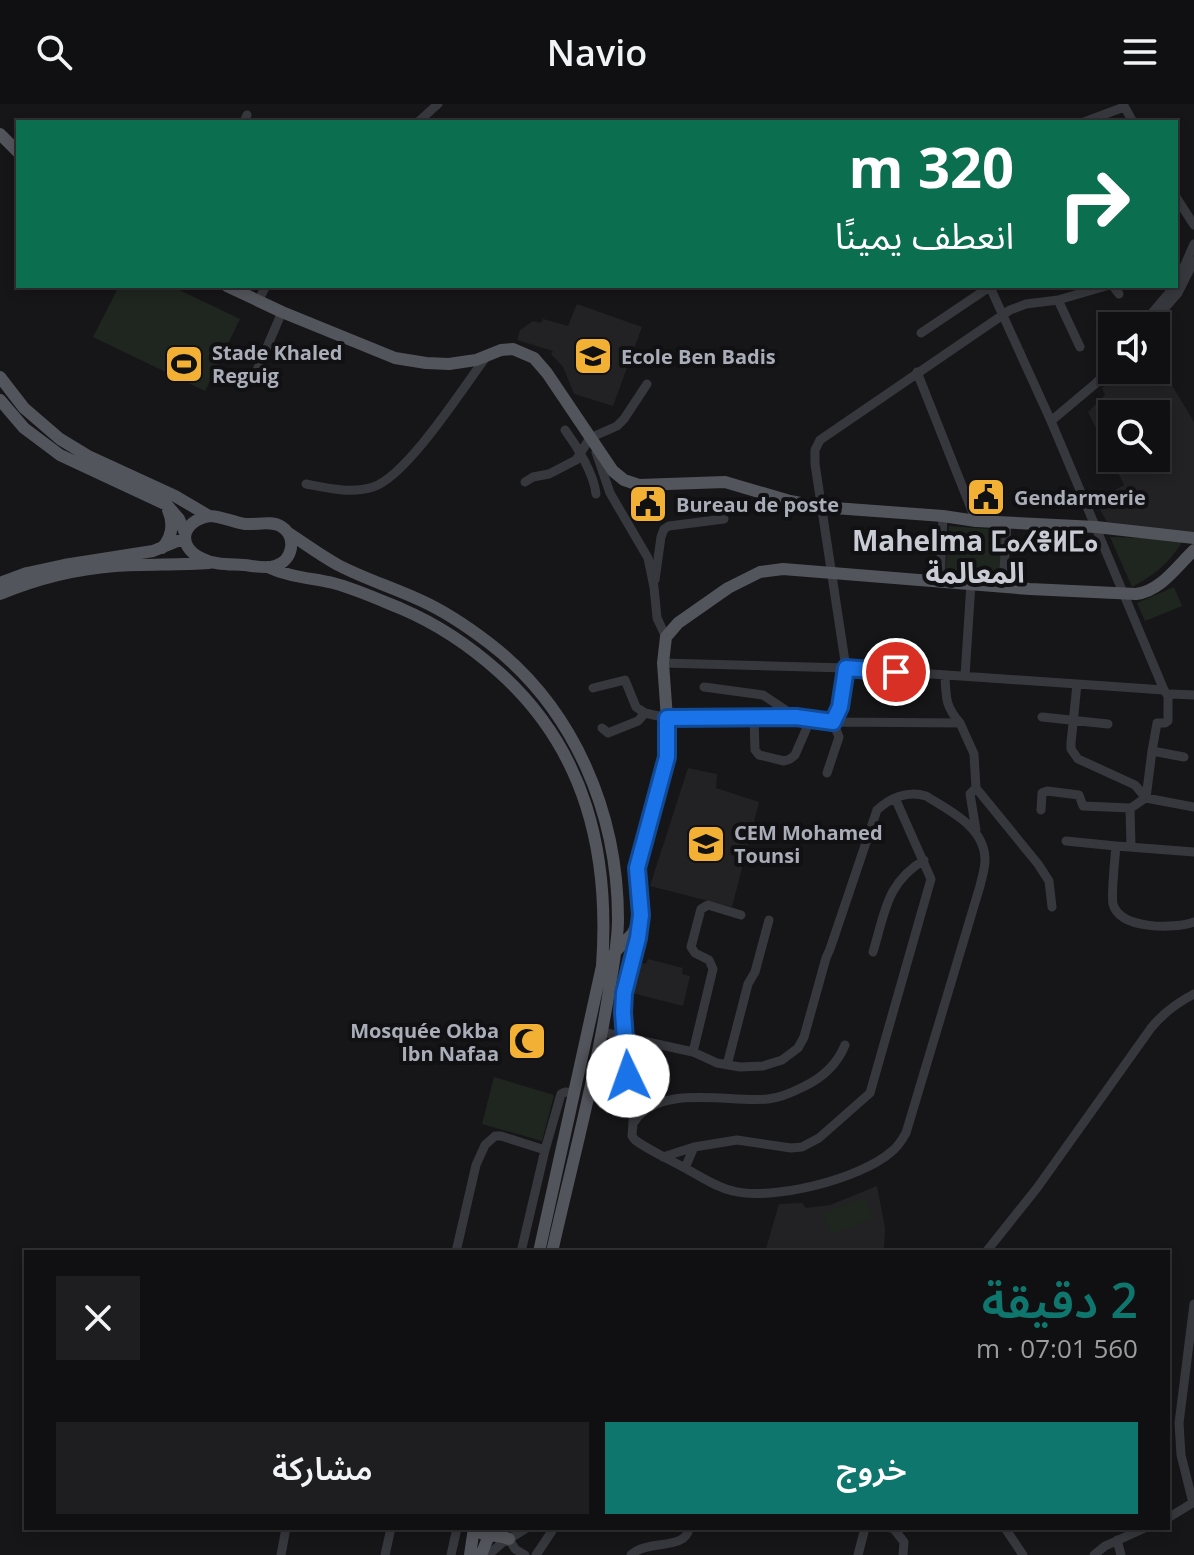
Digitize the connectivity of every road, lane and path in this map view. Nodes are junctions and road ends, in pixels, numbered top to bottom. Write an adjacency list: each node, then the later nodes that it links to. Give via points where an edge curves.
1 (438, 104): 3 (street)
2 (1124, 106): 4 (street)
3 (420, 120)
4 (1089, 120)
5 (0, 134): 6 (main road)
6 (16, 150)
7 (1180, 213): 8 (street)
8 (1194, 225)
9 (1194, 244): 11 (street)
10 (1194, 261): 22 (street)
11 (1178, 280)
12 (231, 288): 19 (main road)
13 (265, 288): 19 (street)
14 (988, 288): 24 (street)
15 (992, 288): 23 (street)
16 (1173, 288): 21 (street)
17 (1083, 289): 18 (street)
18 (1058, 300): 23 (street, via 1026,304); 25 (street)
19 (258, 301): 20 (main road)
20 (282, 312): 26 (main road, via 395,358 442,365); 29 (street)
21 (1153, 312)
22 (1161, 312)
23 (1003, 315): 27 (street); 35 (street)
24 (921, 333)
25 (1080, 347)
26 (486, 357): 37 (main road, via 513,349 534,358); 40 (street, via 425,440 387,481 357,490)
27 (917, 372): 43 (street, via 820,440 815,450); 47 (street)
28 (1098, 373): 33 (street)
29 (255, 375)
30 (0, 377): 44 (main road, via 24,408 60,439)
31 (1098, 379): 33 (street)
32 (647, 384): 37 (street, via 617,426)
33 (1088, 389): 35 (street)
34 (0, 400): 42 (main road, via 24,428 60,455)
35 (1051, 421): 49 (street)
36 (565, 430): 38 (street)
37 (590, 438): 38 (street); 43 (main road, via 613,471 631,483 725,482); 65 (street, via 610,493 648,558)
38 (580, 454): 39 (street); 41 (street)
39 (525, 482)
40 (306, 484)
41 (596, 494)
42 (161, 501): 51 (main road, via 176,514); 53 (main road, via 172,525)
43 (821, 507): 45 (main road); 59 (street)
44 (209, 516): 50 (main road, via 275,524); 51 (main road, via 191,522)
45 (943, 516): 47 (main road); 61 (street)
46 (724, 519): 65 (street, via 664,529)
47 (976, 521): 48 (main road)
48 (1007, 522): 49 (main road); 64 (street)
49 (1096, 527): 52 (main road); 67 (street)
50 (287, 532): 57 (main road); 58 (main road, via 289,556)
51 (185, 535): 53 (main road); 56 (main road, via 193,553)
52 (1194, 538)
53 (161, 548): 55 (main road)
54 (1194, 550): 67 (main road, via 1156,587)
55 (112, 562): 56 (main road); 62 (main road, via 27,573); 66 (main road)
56 (213, 563): 58 (main road)
57 (337, 564): 60 (main road, via 300,553 290,564); 108 (main road, via 471,629 513,663 549,704 578,749 600,799 613,852)
58 (268, 567): 60 (main road)
59 (832, 572): 61 (main road); 68 (main road, via 760,572 728,588); 70 (street)
60 (296, 577): 112 (main road, via 341,585 432,624 505,677 546,723 584,795 598,849)
61 (940, 582): 63 (main road)
62 (0, 583)
63 (971, 583): 64 (main road); 72 (street)
64 (1003, 586): 67 (main road)
65 (654, 587): 68 (street, via 657,618)
66 (0, 594)
67 (1123, 594): 76 (street)
68 (666, 637): 69 (main road)
69 (663, 663): 70 (street); 81 (main road)
70 (846, 668): 71 (street); 85 (street)
71 (945, 675): 72 (street); 86 (street, via 946,702)
72 (965, 676): 73 (street)
73 (1077, 684): 76 (street); 84 (street)
74 (704, 687): 79 (street, via 763,695)
75 (593, 688): 78 (street, via 625,680 636,707)
76 (1166, 693): 77 (street); 89 (street, via 1168,721 1156,724)
77 (1194, 695)
78 (645, 713): 81 (street); 88 (street, via 608,733)
79 (796, 717): 82 (street); 83 (street)
80 (1042, 717): 84 (street)
81 (667, 718): 82 (street); 106 (main road, via 667,757 637,868)
82 (754, 718): 83 (street, via 755,750 784,761 795,755)
83 (811, 718): 85 (street)
84 (1075, 719): 87 (street); 94 (street, via 1074,755 1135,785)
85 (833, 722): 86 (street); 91 (street, via 839,737)
86 (960, 723): 92 (street, via 974,754)
87 (1108, 724)
88 (602, 728)
89 (1152, 751): 90 (street); 94 (street)
90 (1184, 757)
91 (827, 773)
92 (976, 788): 98 (street, via 970,794); 104 (street, via 1049,881)
93 (895, 798): 98 (street, via 910,793 926,796); 103 (street); 118 (street, via 874,816 798,1048 772,1064)
94 (1146, 798): 95 (street); 96 (street)
95 (1194, 807)
96 (1130, 808): 97 (street, via 1083,806 1079,795 1047,791 1042,793); 101 (street)
97 (1041, 810)
98 (977, 834): 124 (street, via 985,858 980,886 899,1144 879,1161 808,1188 738,1193)
99 (1066, 841): 100 (street)
100 (1116, 846): 101 (street); 109 (street, via 1113,904 1120,915 1152,926)
101 (1131, 846): 102 (street)
102 (1194, 852)
103 (924, 860): 110 (street, via 894,886); 121 (street, via 930,886 865,1098 802,1147 737,1140)
104 (1052, 907)
105 (741, 915): 117 (street, via 708,905 701,909 691,947 713,969)
106 (640, 918): 108 (main road, via 631,925); 111 (main road); 115 (street, via 624,993)
107 (769, 920): 118 (street)
108 (619, 922): 111 (main road)
109 (1194, 922)
110 (873, 952)
111 (615, 953): 112 (main road); 114 (main road)
112 (602, 966): 119 (main road)
113 (1194, 994): 129 (street, via 1165,1012 1145,1036)
114 (602, 1032): 115 (street); 128 (main road)
115 (626, 1036): 117 (street); 120 (street)
116 (845, 1045): 120 (street, via 824,1074 786,1095 667,1102 647,1108)
117 (693, 1052): 118 (street)
118 (727, 1065)
119 (575, 1093): 122 (street, via 561,1094); 127 (main road)
120 (634, 1123): 123 (street, via 635,1140)
121 (694, 1147): 123 (street); 124 (street)
122 (545, 1150): 125 (street, via 501,1136 490,1139 476,1165); 126 (street)
123 (663, 1157): 124 (street)
124 (685, 1168)
125 (456, 1250)
126 (521, 1250)
127 (539, 1250)
128 (552, 1250)
129 (988, 1250)
130 (1194, 1304): 131 (street, via 1179,1423 1181,1455)
131 (1194, 1501): 132 (street)
132 (1170, 1517)
133 (286, 1530): 147 (street)
134 (391, 1530): 148 (street)
135 (457, 1530): 149 (street)
136 (474, 1530): 150 (main road)
137 (524, 1530): 145 (street)
138 (553, 1530): 154 (street)
139 (689, 1530): 155 (street, via 683,1540)
140 (864, 1530): 156 (street)
141 (895, 1530): 157 (street, via 904,1542)
142 (1006, 1530): 158 (street)
143 (1140, 1530): 146 (street)
144 (490, 1531): 145 (main road); 151 (main road)
145 (509, 1539): 152 (street); 153 (street)
146 (1117, 1540): 159 (street); 160 (street)
147 (281, 1555)
148 (385, 1555)
149 (451, 1555)
150 (470, 1555)
151 (481, 1555)
152 (488, 1555)
153 (525, 1555)
154 (536, 1555)
155 (631, 1555)
156 (858, 1555)
157 (903, 1555)
158 (1023, 1555)
159 (1094, 1555)
160 (1121, 1555)

